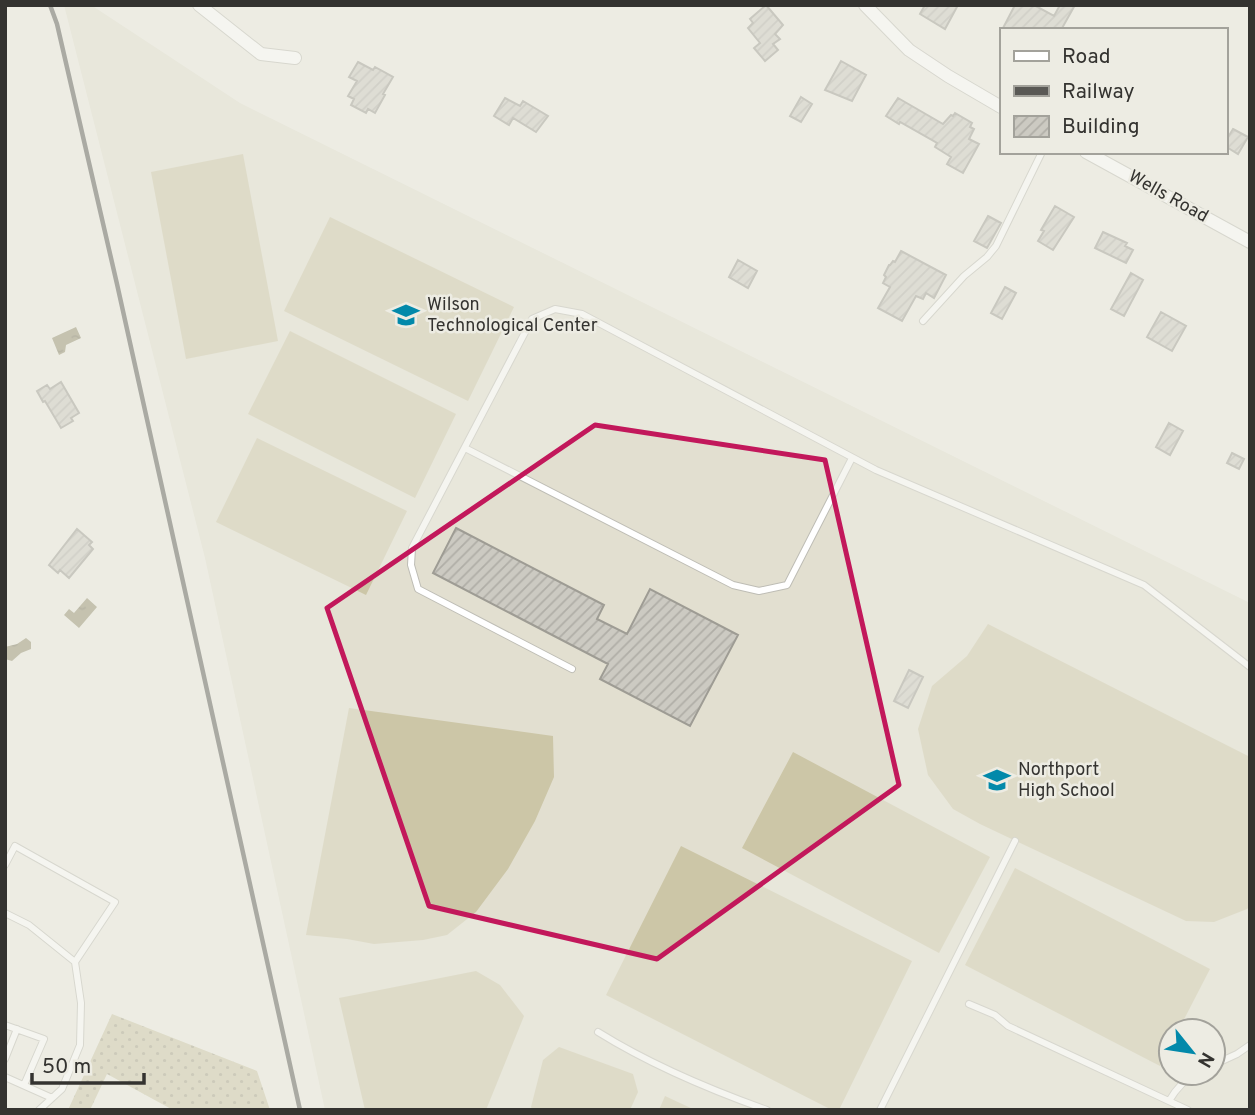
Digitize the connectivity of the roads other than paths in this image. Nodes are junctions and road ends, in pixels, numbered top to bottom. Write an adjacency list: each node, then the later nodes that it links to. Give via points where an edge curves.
1 (199, 5): 3 (street, via 261,54)
2 (865, 5): 4 (street, via 909,50)
3 (295, 58)
4 (1000, 106)
5 (1041, 154): 8 (lane, via 996,246)
6 (1090, 154): 7 (street, Wells Road)
7 (1250, 242)
8 (923, 321)
9 (465, 448): 10 (lane, via 733,585 759,591 787,585); 10 (lane, via 532,319 555,309 582,314); 12 (lane, via 412,548 418,589)
10 (852, 458): 11 (lane, via 1144,585)
11 (1250, 667)
12 (572, 668)
13 (1015, 841): 32 (lane)
14 (5, 865): 16 (lane, via 15,846 115,902)
15 (5, 913): 16 (lane, via 29,925)
16 (75, 962): 27 (lane, via 81,1003 80,1045 62,1089)
17 (969, 1004): 28 (lane, via 995,1015 1008,1027)
18 (5, 1025): 19 (lane)
19 (17, 1029): 22 (lane); 25 (lane, via 44,1039)
20 (597, 1032): 29 (lane, via 679,1076)
21 (1250, 1045): 23 (lane)
22 (5, 1059)
23 (1227, 1059)
24 (5, 1077): 25 (lane)
25 (24, 1086): 27 (lane)
26 (1178, 1087): 28 (lane)
27 (52, 1098): 30 (lane)
28 (1169, 1101): 33 (lane)
29 (758, 1108): 31 (lane)
30 (39, 1110)
31 (767, 1110)
32 (880, 1110)
33 (1188, 1110)

